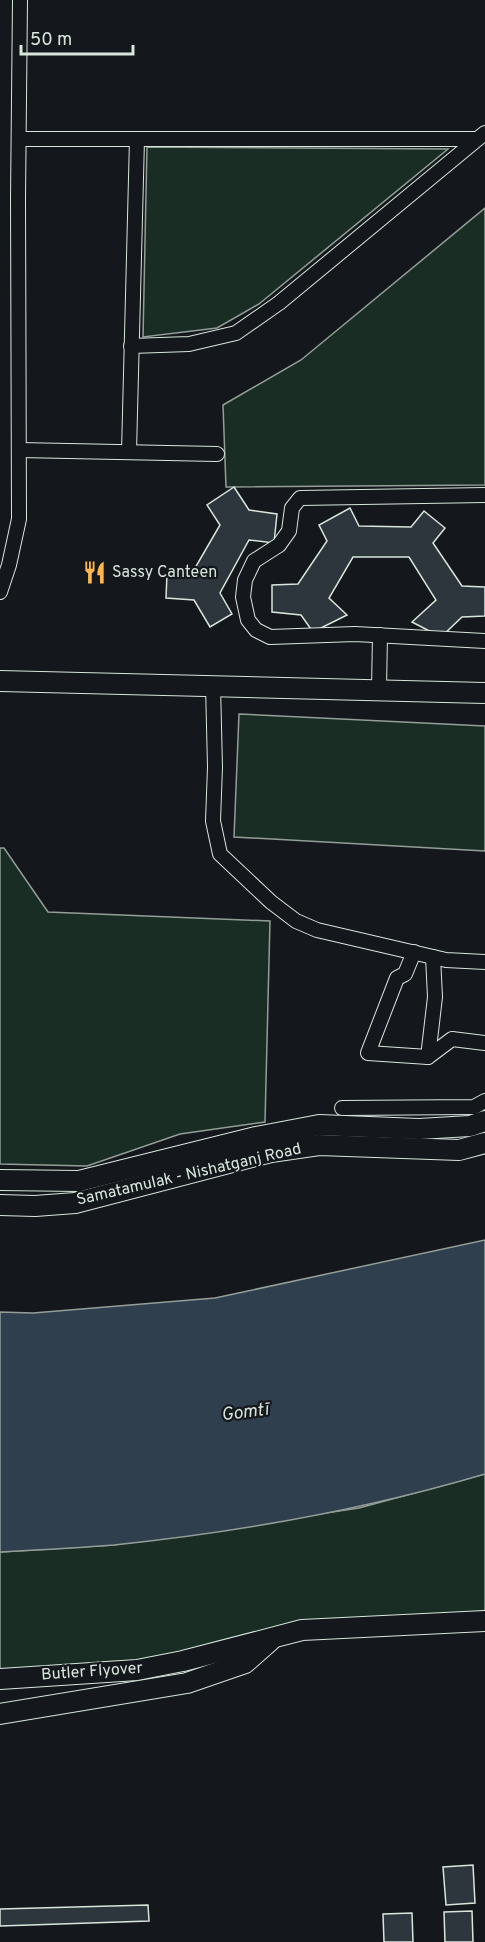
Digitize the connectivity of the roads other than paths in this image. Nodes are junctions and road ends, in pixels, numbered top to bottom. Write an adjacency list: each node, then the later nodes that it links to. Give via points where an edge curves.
1 (20, 0): 3 (street)
2 (481, 136): 4 (street); 5 (street, via 279,303 236,333 189,344)
3 (19, 138): 4 (street); 6 (street)
4 (137, 138): 5 (street)
5 (131, 346): 7 (street)
6 (19, 450): 7 (street); 10 (street, via 19,519)
7 (129, 452): 8 (street)
8 (217, 454)
9 (485, 495): 11 (street, via 300,498 292,508 289,531 279,545 254,561 245,580 243,597 248,620 256,630 270,637)
10 (0, 592)
11 (380, 635): 12 (street); 15 (street)
12 (485, 641)
13 (0, 681): 14 (street)
14 (213, 685): 15 (street); 17 (street, via 213,821 220,854 296,921 317,930)
15 (379, 689): 16 (street)
16 (485, 693)
17 (414, 952): 18 (street); 21 (street, via 405,974 397,978 368,1053)
18 (433, 957): 19 (street); 21 (street, via 435,998)
19 (485, 962)
20 (485, 1043): 21 (street, via 452,1039)
21 (428, 1057)
22 (485, 1101): 23 (street, via 474,1107)
23 (342, 1108)
24 (485, 1121): 26 (street, Samatamulak - Nishatganj Road, via 470,1126 419,1129 319,1125 79,1181)
25 (485, 1143): 27 (street, Samatamulak - Nishatganj Road, via 459,1150 319,1145 271,1152 75,1203)
26 (0, 1180)
27 (0, 1205)
28 (485, 1621): 29 (street, Butler Flyover, via 302,1629)
29 (272, 1639): 30 (street, Butler Flyover); 32 (street, via 244,1663)
30 (183, 1661): 31 (street, Butler Flyover, via 137,1670); 32 (street)
31 (0, 1678)
32 (187, 1683): 33 (street)
33 (0, 1714)

